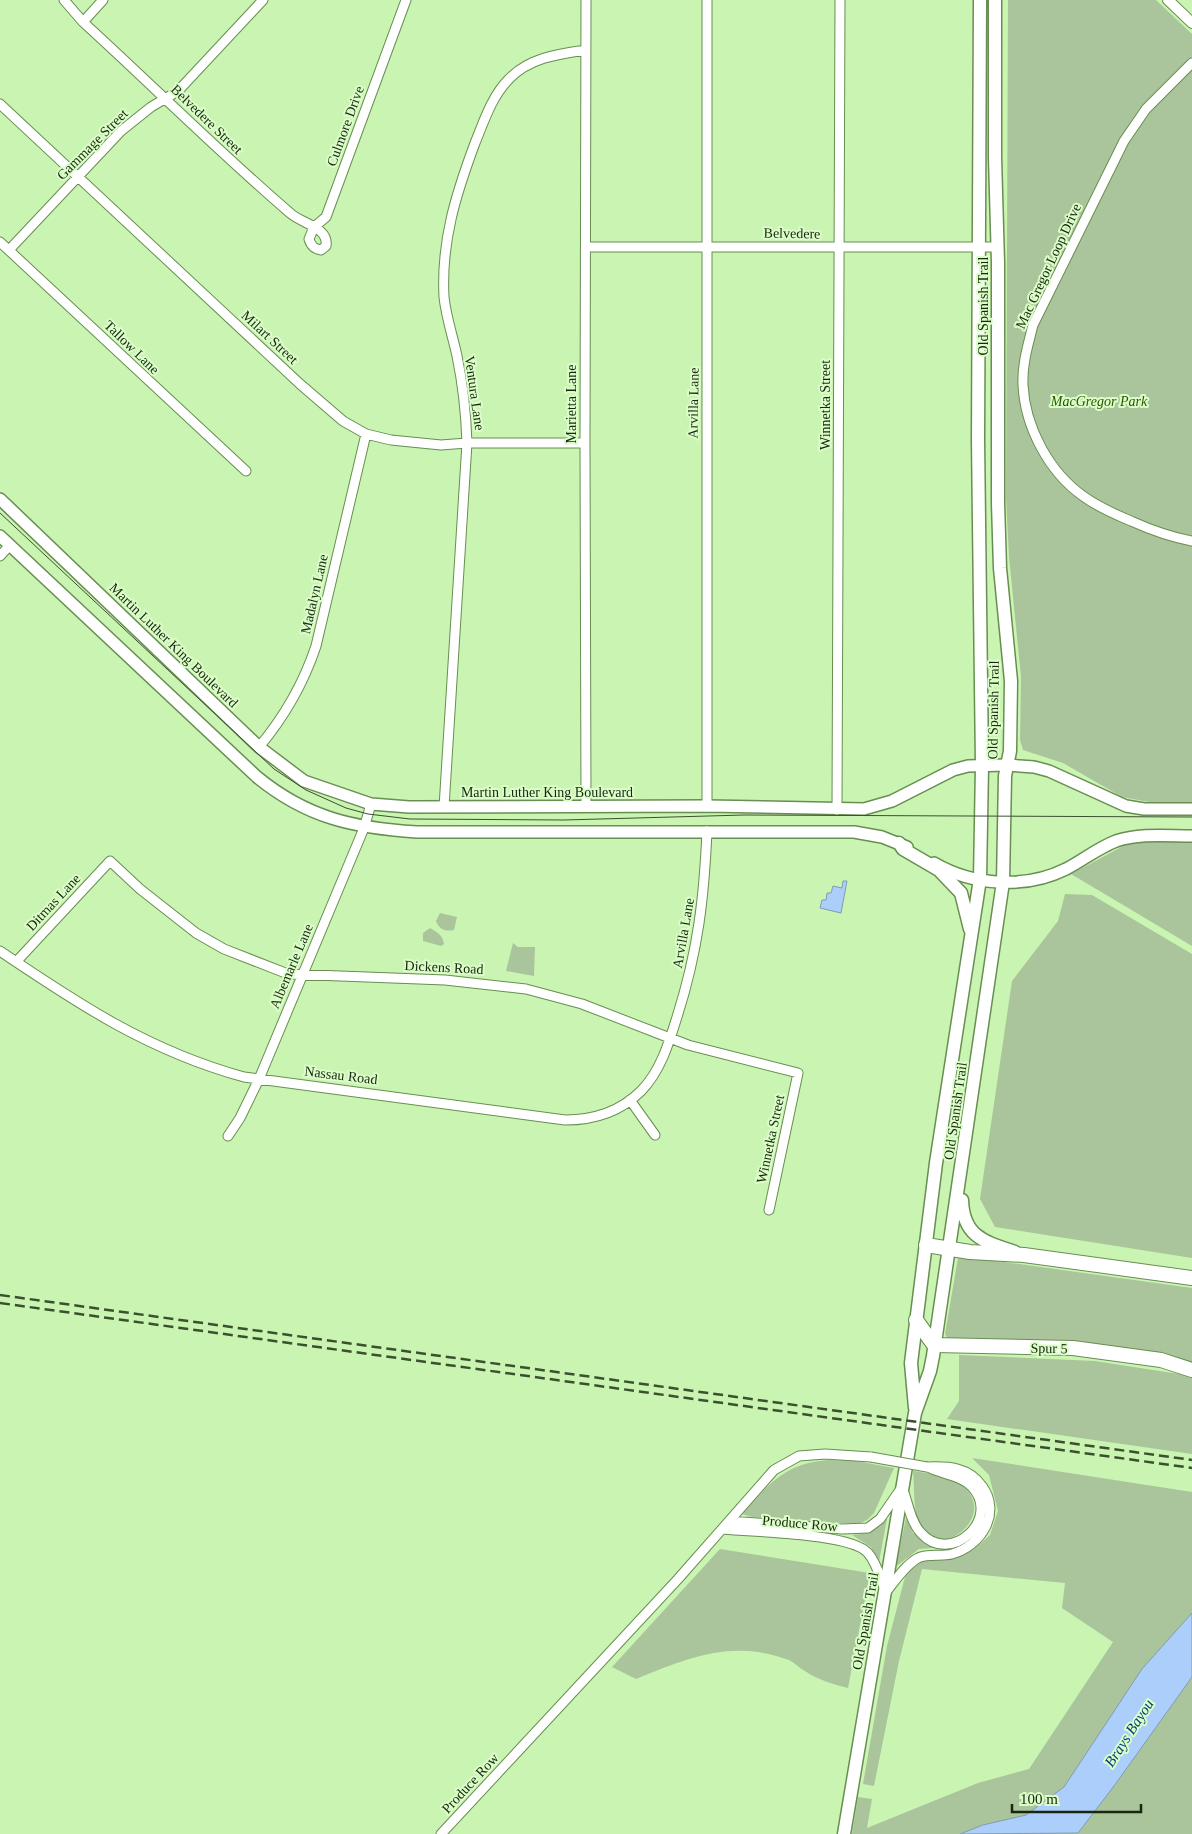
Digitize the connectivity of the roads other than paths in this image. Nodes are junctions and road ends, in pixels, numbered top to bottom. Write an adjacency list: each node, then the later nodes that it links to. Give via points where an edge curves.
1 (64, 0): 11 (street, Belvedere Street)
2 (103, 0): 11 (street)
3 (263, 0): 15 (street, Gammage Street, via 178,91)
4 (406, 0): 18 (street, Culmore Drive, via 326,217)
5 (586, 0): 13 (street, Marietta Lane)
6 (707, 0): 20 (street, Arvilla Lane)
7 (840, 0): 22 (street, Winnetka Street)
8 (980, 0): 23 (main road, Old Spanish Trail)
9 (996, 0): 24 (main road, Old Spanish Trail)
10 (1170, 1): 12 (street)
11 (83, 22): 15 (street, Belvedere Street)
12 (1192, 23)
13 (585, 50): 21 (street, Marietta Lane); 27 (street, Ventura Lane, via 544,58 527,65 509,79 493,101 457,192 445,249 444,299 462,382)
14 (1192, 62): 32 (street, Mac Gregor Loop Drive, via 1146,109 1115,158 1033,325 1026,350 1023,386 1025,403 1040,443 1053,467 1069,485 1114,514 1155,532)
15 (166, 98): 17 (street, Gammage Street, via 121,132); 18 (street, Belvedere Street, via 298,221)
16 (0, 104): 17 (street, Milart Street)
17 (77, 176): 25 (street, Gammage Street); 26 (street, Milart Street, via 306,390 343,421)
18 (314, 226): 18 (street, via 323,232 327,240 321,250 311,246 309,239)
19 (0, 242): 25 (street, Tallow Lane)
20 (708, 246): 21 (street, Belvedere); 22 (street, Belvedere); 39 (street, Arvilla Lane)
21 (586, 247): 28 (street, Marietta Lane)
22 (839, 247): 23 (street, Belvedere); 43 (street, Winnetka Street)
23 (980, 247): 24 (street, Belvedere); 37 (main road, Old Spanish Trail, via 978,440)
24 (998, 247): 36 (main road, Old Spanish Trail, via 998,503 1000,568 1011,681)
25 (9, 250): 29 (street, Tallow Lane)
26 (366, 434): 27 (street, Milart Street, via 413,444); 35 (street, Madalyn Lane, via 309,669 287,712)
27 (468, 443): 28 (street, Milart Street); 40 (street, Ventura Lane)
28 (585, 444): 41 (street, Marietta Lane)
29 (246, 471)
30 (0, 499): 35 (main road, Martin Luther King Boulevard)
31 (0, 536): 33 (main road)
32 (1192, 541)
33 (10, 545): 34 (street); 44 (main road, via 271,788 311,811)
34 (0, 556)
35 (259, 747): 38 (main road, Martin Luther King Boulevard, via 304,781)
36 (1007, 765): 37 (main road, Martin Luther King Boulevard); 42 (main road, Martin Luther King Boulevard, via 1049,771 1126,806); 50 (main road, Old Spanish Trail)
37 (982, 766): 43 (main road, Martin Luther King Boulevard, via 968,766 942,774 878,805); 49 (main road, Old Spanish Trail)
38 (371, 804): 40 (main road, Martin Luther King Boulevard); 44 (street, Albemarle Lane)
39 (707, 806): 41 (main road, Martin Luther King Boulevard); 43 (main road, Martin Luther King Boulevard)
40 (444, 807): 41 (main road, Martin Luther King Boulevard)
41 (586, 807)
42 (1192, 809)
43 (837, 810)
44 (364, 828): 45 (main road, via 417,832); 54 (street, Albemarle Lane)
45 (707, 831): 47 (main road, via 854,832); 55 (street, Arvilla Lane, via 704,894 696,948)
46 (1192, 836): 50 (main road, via 1132,838 1098,850 1053,874 1020,882)
47 (899, 843): 49 (main road, via 939,865); 51 (main road, via 903,849 939,870 961,893)
48 (110, 861): 53 (street, Ditmas Lane); 54 (street, Dickens Road, via 196,933 261,965)
49 (980, 879): 50 (main road); 51 (main road, Old Spanish Trail)
50 (1003, 882): 61 (main road, Old Spanish Trail)
51 (972, 938): 63 (main road, Old Spanish Trail)
52 (0, 951): 53 (street, Nassau Road)
53 (16, 962): 57 (street, Nassau Road, via 109,1023 221,1071)
54 (301, 976): 55 (street, Dickens Road, via 445,980 526,989 582,1004); 57 (street, Albemarle Lane)
55 (670, 1038): 56 (street, Dickens Road); 58 (street, Nassau Road, via 659,1065)
56 (798, 1073): 62 (street, Winnetka Street)
57 (259, 1079): 58 (street, Nassau Road, via 565,1120 612,1112); 60 (street, Albemarle Lane)
58 (630, 1100): 59 (street)
59 (655, 1135)
60 (228, 1136)
61 (964, 1153): 64 (main road, Old Spanish Trail); 65 (main road, via 966,1172 962,1209 970,1228 988,1244)
62 (769, 1210)
63 (926, 1245): 64 (highway); 67 (main road, Old Spanish Trail)
64 (950, 1249): 65 (highway); 68 (main road, Old Spanish Trail)
65 (1024, 1255): 66 (highway)
66 (1192, 1278)
67 (916, 1320): 68 (highway); 70 (main road, Old Spanish Trail, via 911,1362)
68 (934, 1345): 69 (highway, Spur 5 / Spur 5, via 1073,1348 1161,1360); 70 (main road, Old Spanish Trail, via 930,1371)
69 (1192, 1370)
70 (915, 1413): 72 (main road, Old Spanish Trail)
71 (927, 1467): 72 (street, Produce Row, via 965,1480 978,1495 980,1519 965,1540 948,1544 934,1542 921,1533); 73 (street, Produce Row, bridge, via 871,1457 799,1456 774,1470); 75 (street, Produce Row, via 947,1466 968,1472 979,1481 989,1502 989,1521 970,1547 917,1559)
72 (902, 1488): 73 (street, Produce Row, via 880,1519 868,1528); 75 (main road, Old Spanish Trail)
73 (729, 1521): 74 (street, Produce Row)
74 (722, 1530): 75 (street, Produce Row, via 838,1539 858,1545 868,1553); 76 (street, Produce Row)
75 (886, 1592): 77 (main road, Old Spanish Trail)
76 (441, 1834)
77 (844, 1834)

